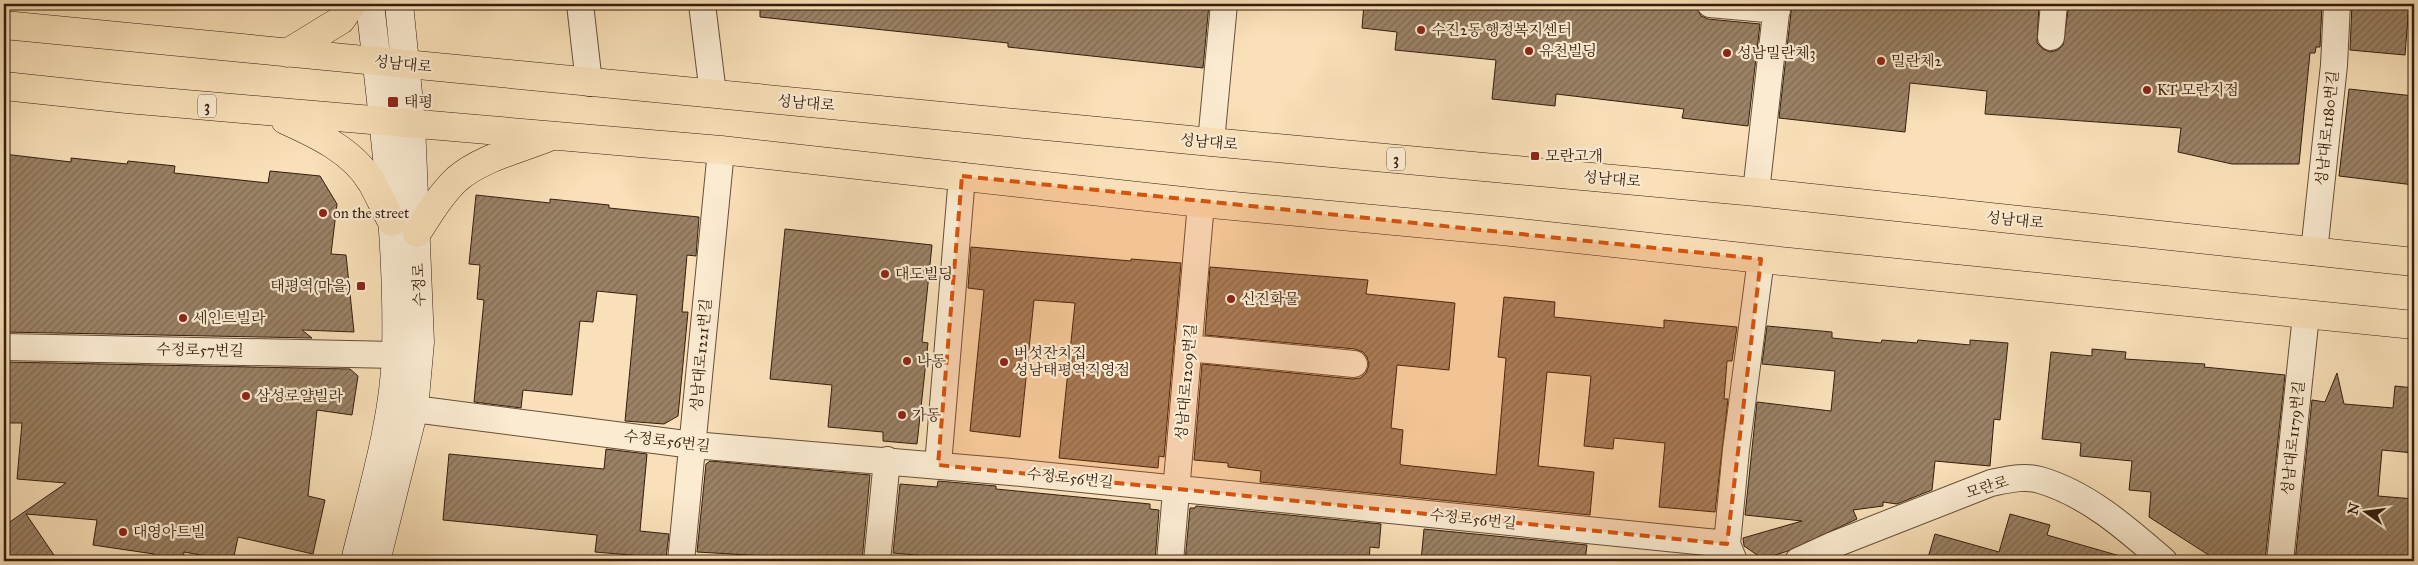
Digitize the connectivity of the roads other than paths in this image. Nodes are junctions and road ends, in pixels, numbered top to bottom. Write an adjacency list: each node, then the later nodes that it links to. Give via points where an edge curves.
1 (352, 4): 13 (main road, via 341,20)
2 (370, 4): 14 (main road, 수정로)
3 (399, 4): 15 (main road, 수정로)
4 (580, 4): 16 (street)
5 (702, 4): 18 (street)
6 (1224, 4): 23 (street)
7 (1710, 4): 10 (street)
8 (2054, 4): 12 (street)
9 (2337, 4): 30 (street, 성남대로1180번길, via 2334,65)
10 (1777, 7): 26 (street)
11 (4, 25): 13 (main road, 성남대로 / 3)
12 (2052, 37)
13 (287, 53): 14 (main road, 성남대로 / 3)
14 (376, 61): 15 (main road, 성남대로 / 3); 20 (main road, 수정로)
15 (406, 64): 16 (main road, 성남대로 / 3); 21 (main road, 수정로)
16 (589, 83): 18 (main road, 성남대로 / 3)
17 (4, 86): 19 (main road, 3)
18 (713, 94): 23 (main road, 성남대로 / 3)
19 (268, 112): 20 (main road, 3); 28 (main road, via 329,141 356,162 371,182)
20 (382, 122): 21 (main road, 3); 28 (main road, 수정로)
21 (411, 123): 22 (main road, 3); 29 (main road, 수정로)
22 (555, 135): 24 (main road, 3); 29 (main road, via 482,163 458,178)
23 (1211, 142): 26 (main road, 성남대로 / 3)
24 (721, 150): 25 (main road, 3); 40 (street, 성남대로1221번길)
25 (962, 176): 27 (main road, 3); 42 (street)
26 (1756, 192): 30 (main road, 성남대로 / 3)
27 (1200, 202): 31 (main road, 3); 36 (street, 성남대로1209번길)
28 (392, 222): 37 (main road, 수정로)
29 (417, 233): 39 (main road, 수정로, via 420,342)
30 (2314, 252): 32 (main road, 성남대로 / 3)
31 (1762, 259): 33 (main road, 3); 44 (street, via 1736,450)
32 (2414, 262)
33 (2306, 315): 34 (main road, 3); 52 (street, 성남대로1179번길)
34 (2414, 325)
35 (4, 348): 37 (street, 수정로57번길)
36 (1188, 348): 38 (street); 43 (street, 성남대로1209번길)
37 (396, 355): 45 (main road, 수정로, via 390,408)
38 (1354, 364)
39 (414, 409): 40 (street, 수정로56번길); 46 (main road, 수정로)
40 (693, 445): 41 (street, 수정로56번길); 47 (street, 성남대로1221번길)
41 (887, 460): 42 (street, 수정로56번길); 48 (street)
42 (938, 465): 43 (street, 수정로56번길)
43 (1176, 488): 44 (street, 수정로56번길); 49 (street, 성남대로1209번길)
44 (1730, 553)
45 (355, 561)
46 (376, 561)
47 (681, 561)
48 (877, 561)
49 (1170, 561)
50 (1798, 561): 51 (street, 모란로, via 1991,482 2014,478 2039,479 2077,496 2123,525)
51 (2164, 561)
52 (2280, 561)

